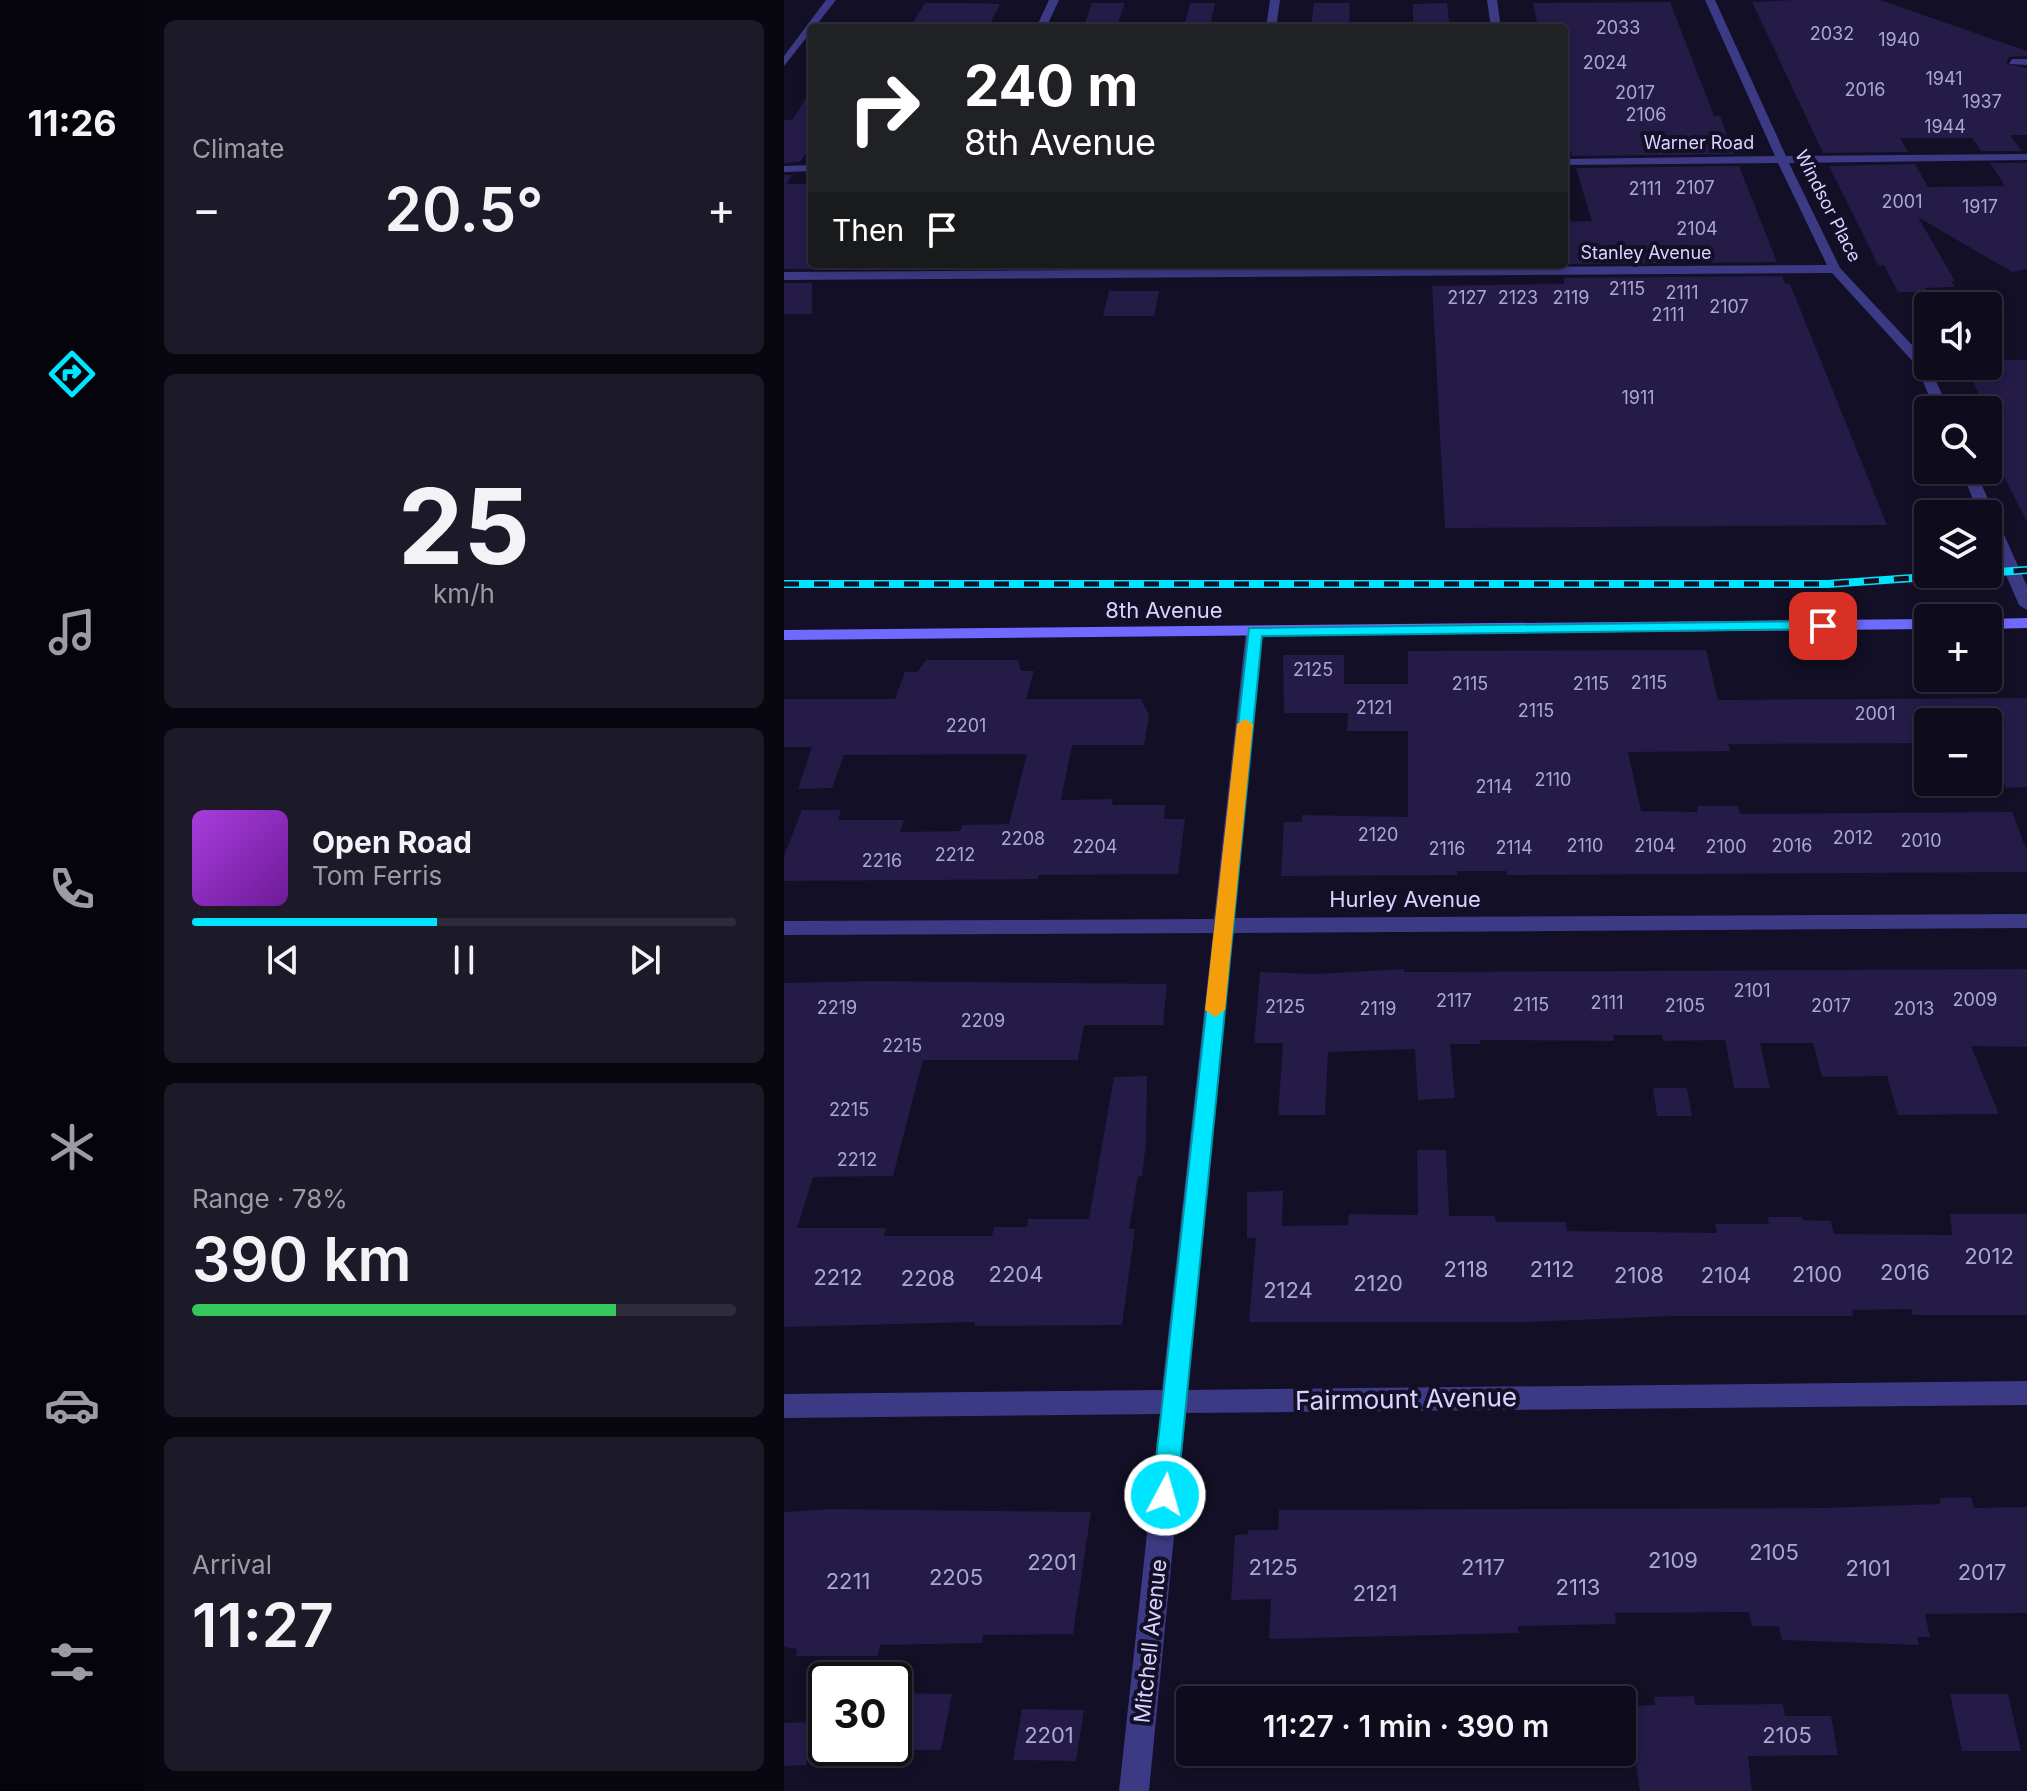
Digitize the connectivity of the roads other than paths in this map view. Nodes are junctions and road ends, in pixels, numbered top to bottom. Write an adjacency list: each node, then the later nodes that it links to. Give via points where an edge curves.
1 (831, 0): 6 (street)
2 (1054, 0): 7 (street)
3 (1275, 0): 8 (street)
4 (1492, 0): 9 (street)
5 (1710, 0): 15 (street, Windsor Place)
6 (813, 24)
7 (1043, 24)
8 (1272, 24)
9 (1495, 24)
10 (808, 31): 13 (street)
11 (2012, 62): 12 (street)
12 (2027, 62)
13 (784, 63)
14 (2027, 157): 15 (street, Warner Road)
15 (1782, 160): 16 (street, Warner Road); 20 (street, Windsor Place)
16 (1568, 162)
17 (808, 168): 18 (street)
18 (784, 169)
19 (1234, 269): 20 (street, Stanley Avenue); 21 (street, Stanley Avenue)
20 (1835, 269): 22 (street, Windsor Place, via 1922,364)
21 (784, 276)
22 (1936, 396)
23 (2002, 548): 24 (street)
24 (2027, 605)
25 (2027, 623): 27 (main road)
26 (1914, 624): 28 (main road, 8th Avenue)
27 (2002, 624)
28 (1254, 631): 29 (main road, 8th Avenue); 31 (street, Mitchell Avenue)
29 (784, 635)
30 (2027, 921): 31 (street, Hurley Avenue)
31 (1224, 924): 32 (street, Hurley Avenue); 34 (street, Mitchell Avenue)
32 (784, 928)
33 (2027, 1393): 34 (street, Fairmount Avenue)
34 (1174, 1402): 35 (street, Fairmount Avenue); 36 (street, Mitchell Avenue)
35 (784, 1406)
36 (1134, 1791)

